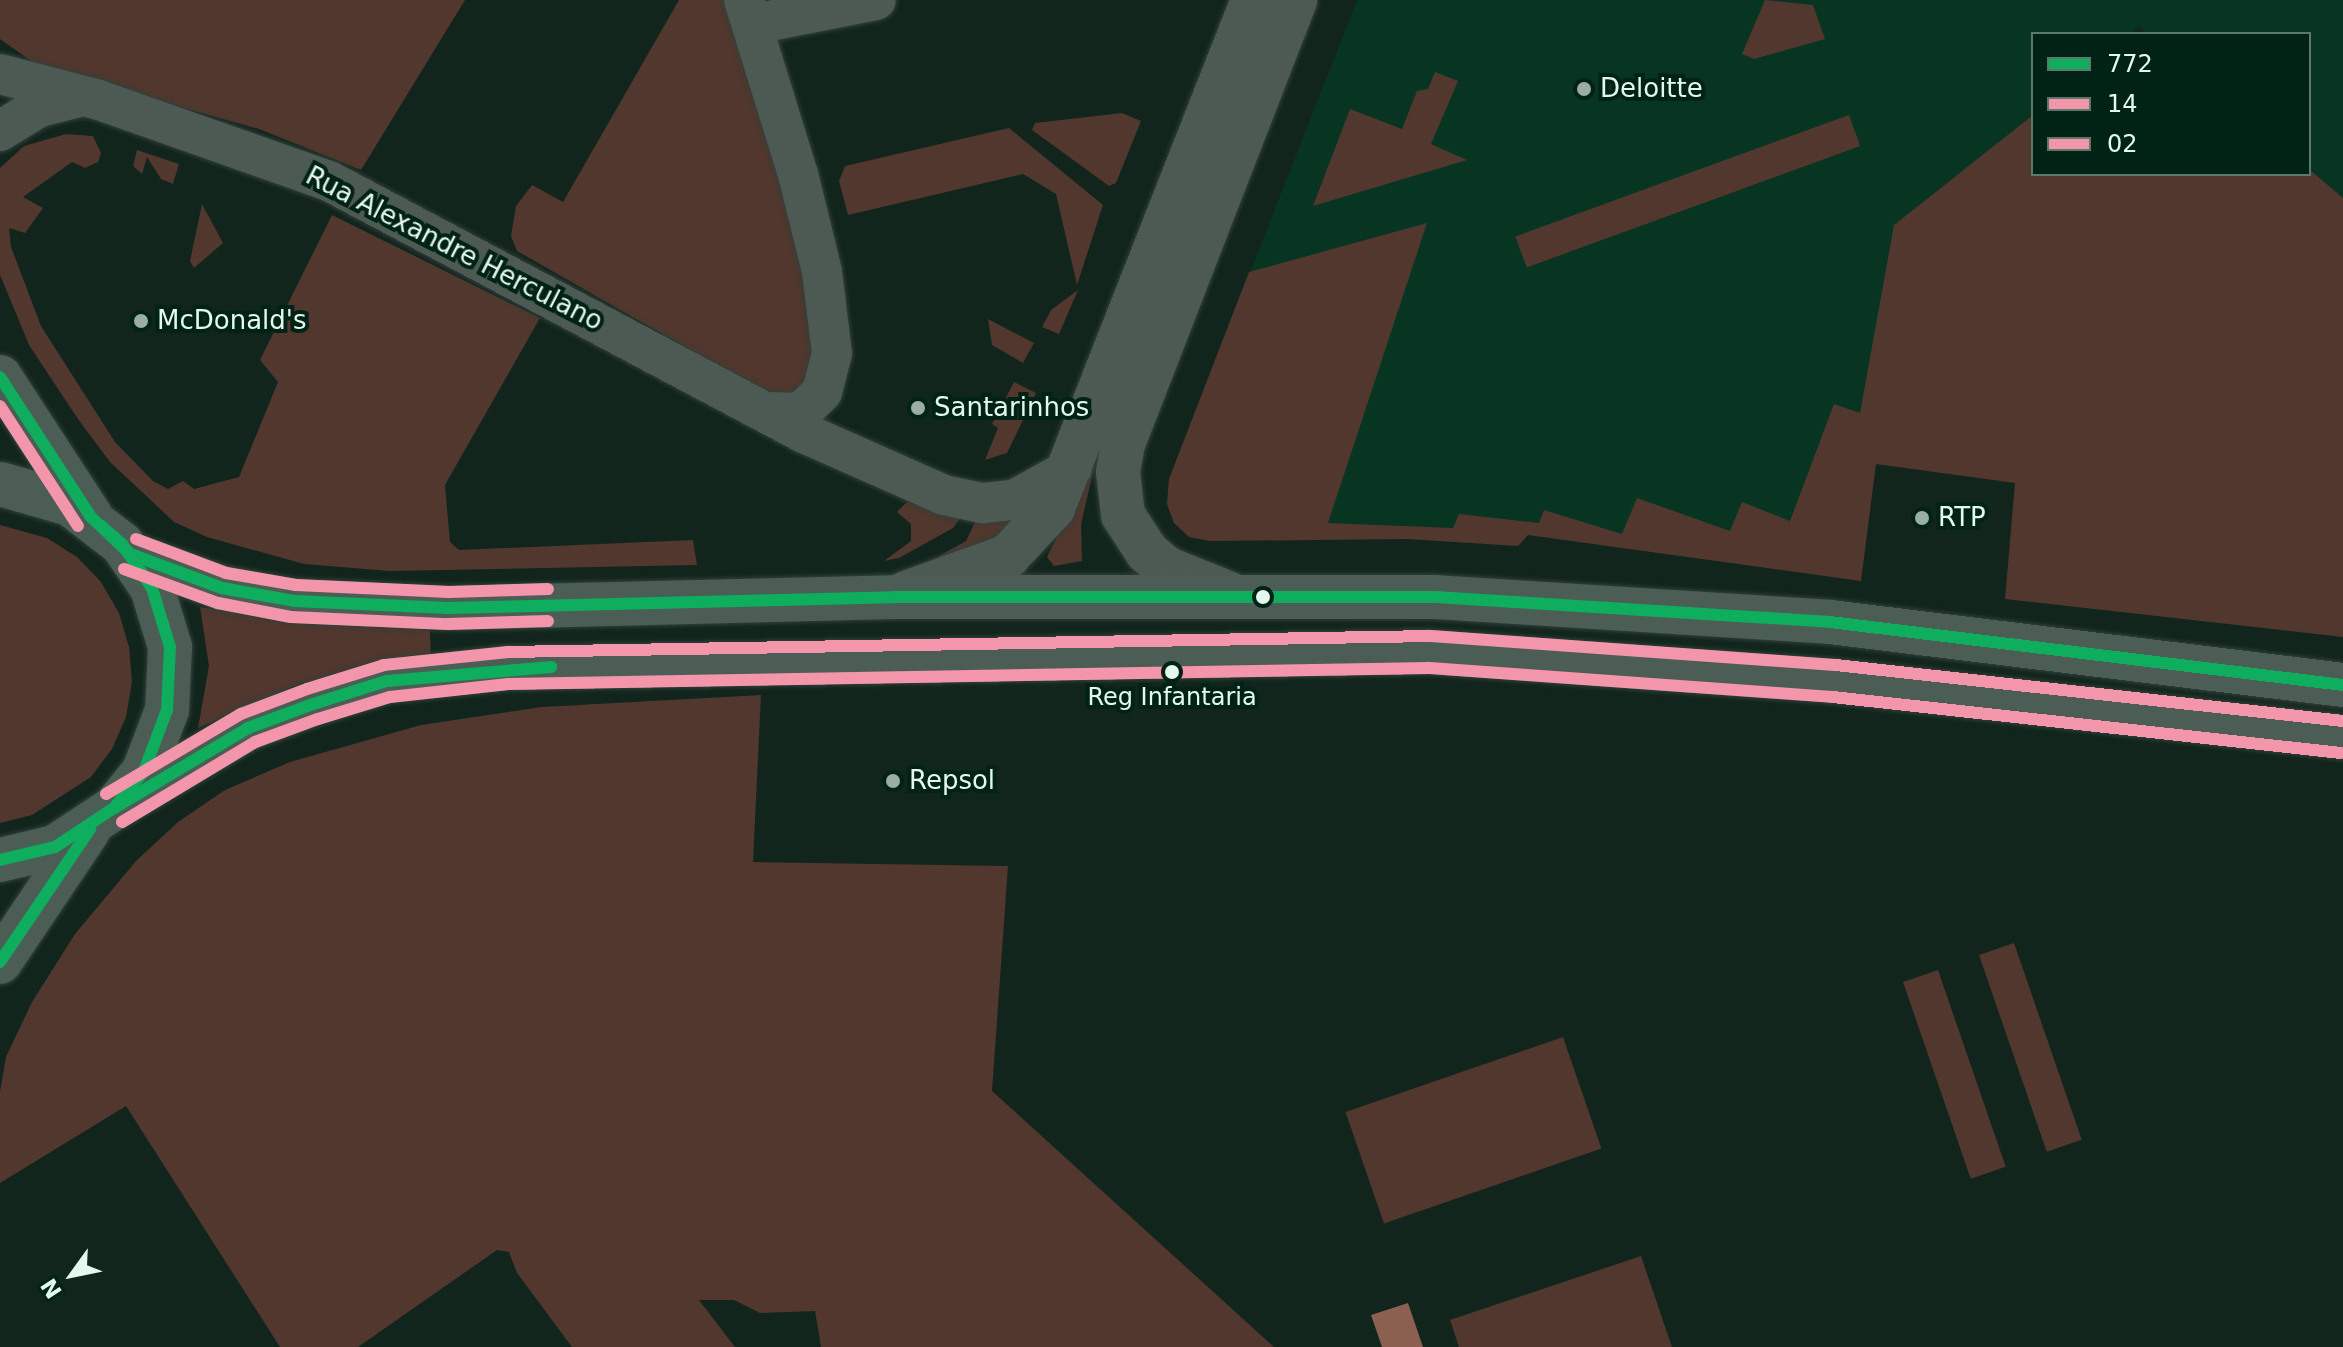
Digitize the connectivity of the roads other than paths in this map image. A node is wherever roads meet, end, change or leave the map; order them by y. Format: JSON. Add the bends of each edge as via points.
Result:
{"nodes":[{"id":1,"x":1253,"y":0,"type":"edge"},
{"id":2,"x":1295,"y":0,"type":"edge"},
{"id":3,"x":866,"y":1,"type":"edge"},
{"id":4,"x":749,"y":12,"type":"edge"},
{"id":5,"x":0,"y":74,"type":"edge"},
{"id":6,"x":84,"y":96,"type":"junction"},
{"id":7,"x":0,"y":131,"type":"edge"},
{"id":8,"x":0,"y":377,"type":"edge"},
{"id":9,"x":768,"y":412,"type":"junction"},
{"id":10,"x":1072,"y":468,"type":"junction"},
{"id":11,"x":0,"y":484,"type":"edge"},
{"id":12,"x":91,"y":517,"type":"junction"},
{"id":13,"x":130,"y":554,"type":"junction"},
{"id":14,"x":1230,"y":594,"type":"junction"},
{"id":15,"x":894,"y":597,"type":"junction"},
{"id":16,"x":2343,"y":685,"type":"edge"},
{"id":17,"x":2343,"y":737,"type":"edge"},
{"id":18,"x":102,"y":818,"type":"junction"},
{"id":19,"x":0,"y":860,"type":"edge"},
{"id":20,"x":0,"y":962,"type":"edge"}],
"edges":[{"from":1,"to":10,"type":"street"},
{"from":2,"to":14,"type":"street","via":[[1123,444],[1118,472],[1123,515],[1147,552],[1166,568]]},
{"from":3,"to":4,"type":"street"},
{"from":4,"to":9,"type":"street","via":[[822,272],[832,353],[822,392],[800,413]]},
{"from":5,"to":6,"type":"street","name":"Rua Alexandre Herculano"},
{"from":6,"to":7,"type":"street","via":[[39,107]]},
{"from":6,"to":9,"type":"street","name":"Rua Alexandre Herculano","via":[[329,181]]},
{"from":8,"to":12,"type":"main road"},
{"from":9,"to":10,"type":"street","name":"Rua Alexandre Herculano","via":[[896,475],[944,495],[983,503],[1014,500]]},
{"from":10,"to":15,"type":"street","via":[[1043,524],[1008,556]]},
{"from":11,"to":12,"type":"main road","via":[[70,504]]},
{"from":12,"to":13,"type":"main road"},
{"from":13,"to":15,"type":"main road","via":[[222,588],[294,601],[449,608]]},
{"from":13,"to":18,"type":"main road","via":[[152,588],[170,647],[167,710],[144,771]]},
{"from":14,"to":15,"type":"main road"},
{"from":14,"to":16,"type":"main road","via":[[1435,597],[1830,622]]},
{"from":17,"to":18,"type":"main road","via":[[1834,681],[1429,652],[507,668],[387,681],[248,728]]},
{"from":18,"to":19,"type":"main road","via":[[55,847]]},
{"from":18,"to":20,"type":"main road"}]}
